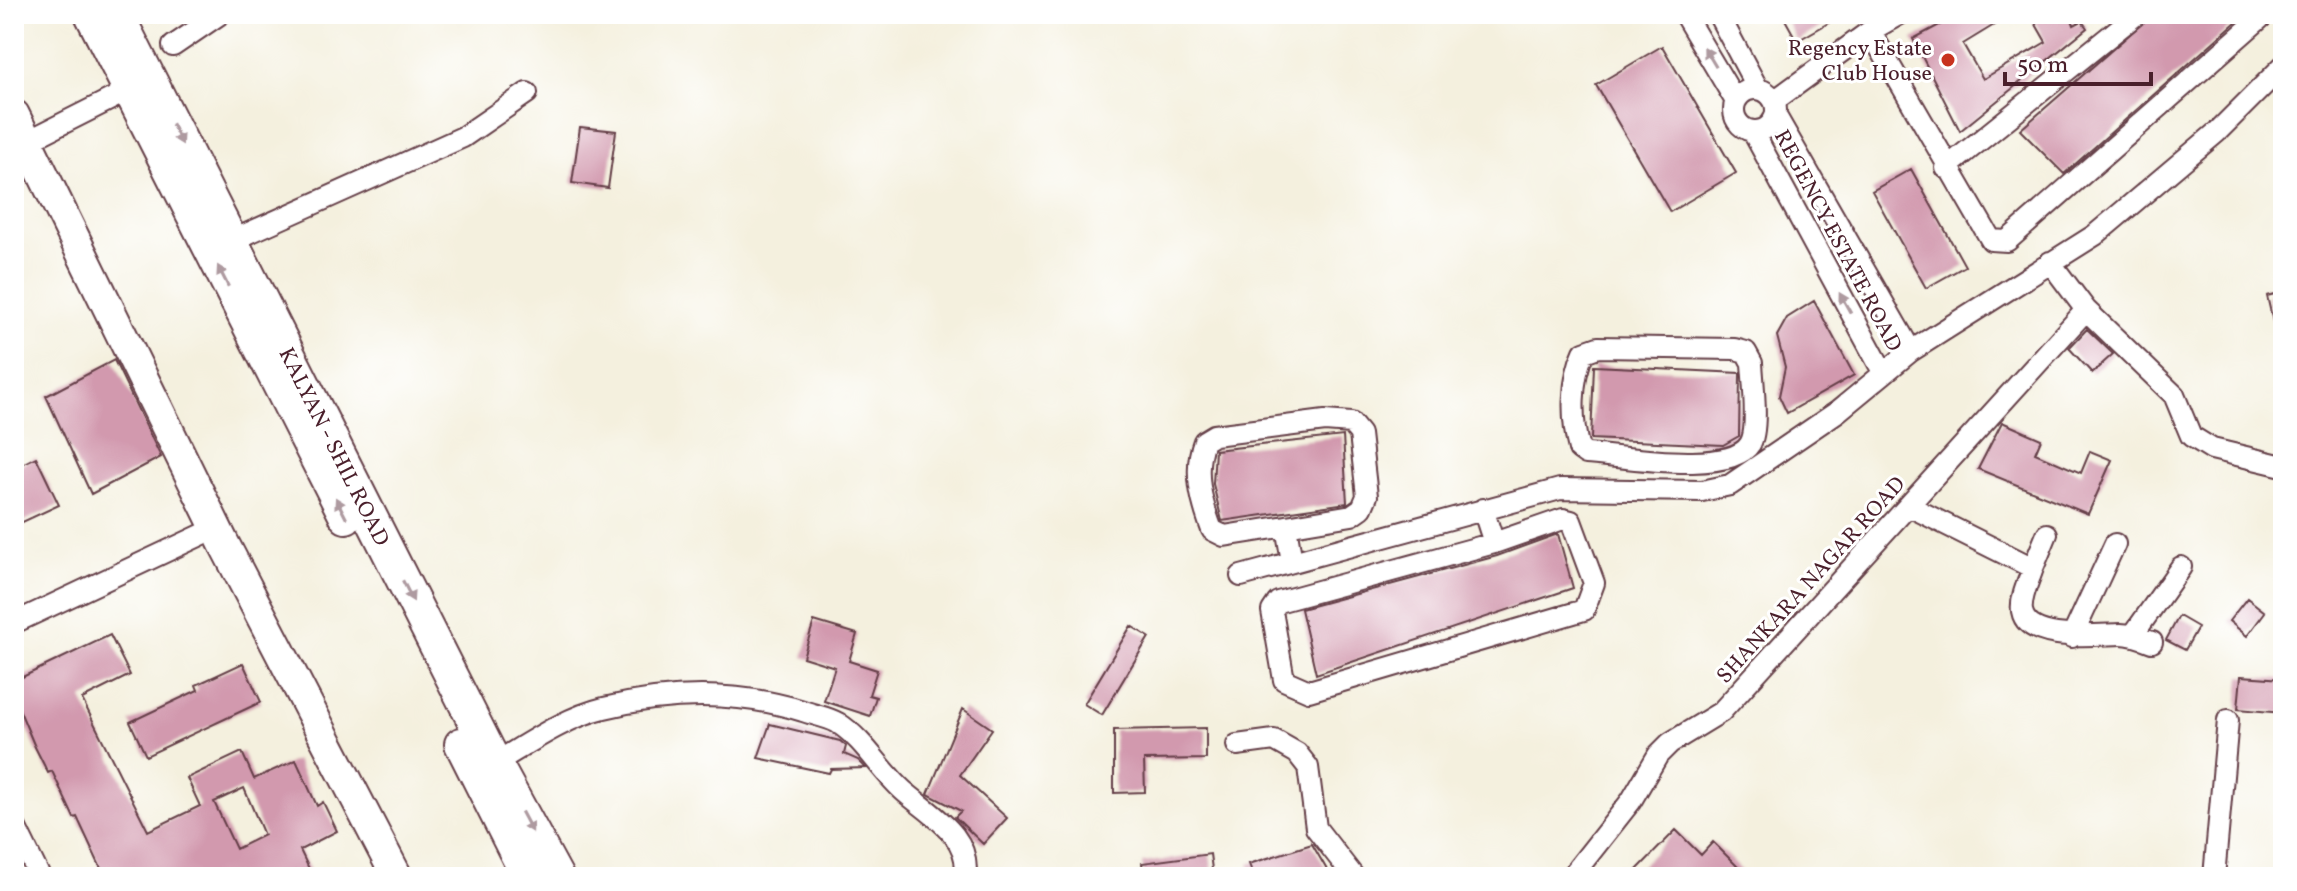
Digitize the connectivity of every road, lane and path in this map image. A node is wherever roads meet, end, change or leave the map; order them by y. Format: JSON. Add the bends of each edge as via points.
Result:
{"nodes":[{"id":1,"x":91,"y":14,"type":"edge"},
{"id":2,"x":117,"y":14,"type":"edge"},
{"id":3,"x":220,"y":14,"type":"edge"},
{"id":4,"x":1684,"y":14,"type":"edge"},
{"id":5,"x":1718,"y":14,"type":"edge"},
{"id":6,"x":1900,"y":14,"type":"edge"},
{"id":7,"x":2137,"y":14,"type":"edge"},
{"id":8,"x":2265,"y":14,"type":"edge"},
{"id":9,"x":1870,"y":31,"type":"junction"},
{"id":10,"x":173,"y":46,"type":"dead end"},
{"id":11,"x":2283,"y":66,"type":"edge"},
{"id":12,"x":140,"y":84,"type":"junction"},
{"id":13,"x":527,"y":93,"type":"dead end"},
{"id":14,"x":1735,"y":100,"type":"junction"},
{"id":15,"x":1769,"y":102,"type":"junction"},
{"id":16,"x":1753,"y":132,"type":"junction"},
{"id":17,"x":18,"y":135,"type":"edge"},
{"id":18,"x":1946,"y":168,"type":"junction"},
{"id":19,"x":231,"y":241,"type":"junction"},
{"id":20,"x":2050,"y":262,"type":"junction"},
{"id":21,"x":2086,"y":310,"type":"junction"},
{"id":22,"x":1911,"y":351,"type":"junction"},
{"id":23,"x":1883,"y":372,"type":"junction"},
{"id":24,"x":1655,"y":459,"type":"junction"},
{"id":25,"x":2283,"y":466,"type":"edge"},
{"id":26,"x":1654,"y":488,"type":"junction"},
{"id":27,"x":1909,"y":506,"type":"junction"},
{"id":28,"x":1483,"y":509,"type":"junction"},
{"id":29,"x":1286,"y":526,"type":"junction"},
{"id":30,"x":216,"y":528,"type":"junction"},
{"id":31,"x":2047,"y":534,"type":"dead end"},
{"id":32,"x":1494,"y":543,"type":"junction"},
{"id":33,"x":2115,"y":544,"type":"dead end"},
{"id":34,"x":1292,"y":562,"type":"junction"},
{"id":35,"x":2181,"y":567,"type":"dead end"},
{"id":36,"x":2033,"y":568,"type":"junction"},
{"id":37,"x":1241,"y":576,"type":"dead end"},
{"id":38,"x":14,"y":623,"type":"edge"},
{"id":39,"x":2072,"y":637,"type":"junction"},
{"id":40,"x":2228,"y":720,"type":"dead end"},
{"id":41,"x":1237,"y":745,"type":"dead end"},
{"id":42,"x":495,"y":763,"type":"junction"},
{"id":43,"x":14,"y":824,"type":"edge"},
{"id":44,"x":40,"y":877,"type":"edge"},
{"id":45,"x":397,"y":877,"type":"edge"},
{"id":46,"x":528,"y":877,"type":"edge"},
{"id":47,"x":557,"y":877,"type":"edge"},
{"id":48,"x":965,"y":877,"type":"edge"},
{"id":49,"x":1354,"y":877,"type":"edge"},
{"id":50,"x":1571,"y":877,"type":"edge"},
{"id":51,"x":2214,"y":877,"type":"edge"}],
"edges":[{"from":1,"to":12,"type":"main road","name":"KALYAN - SHIL ROAD"},
{"from":2,"to":12,"type":"main road","name":"KALYAN - SHIL ROAD"},
{"from":3,"to":10,"type":"street"},
{"from":14,"to":4,"type":"street","one_way":true},
{"from":5,"to":15,"type":"street","name":"REGENCY ESTATE ROAD"},
{"from":6,"to":9,"type":"street"},
{"from":7,"to":18,"type":"street"},
{"from":8,"to":18,"type":"street","via":[[2007,241],[1991,240]]},
{"from":9,"to":15,"type":"street"},
{"from":9,"to":18,"type":"street"},
{"from":11,"to":20,"type":"street","via":[[2205,142],[2095,235]]},
{"from":12,"to":17,"type":"street"},
{"from":12,"to":19,"type":"main road","name":"KALYAN - SHIL ROAD","one_way":true},
{"from":46,"to":12,"type":"main road","name":"KALYAN - SHIL ROAD","one_way":true},
{"from":13,"to":19,"type":"street","via":[[463,137]]},
{"from":14,"to":15,"type":"street","via":[[1745,91]]},
{"from":14,"to":16,"type":"street","via":[[1736,120]]},
{"from":15,"to":16,"type":"street","via":[[1767,127]]},
{"from":15,"to":22,"type":"street","name":"REGENCY ESTATE ROAD"},
{"from":23,"to":16,"type":"street","name":"REGENCY ESTATE ROAD","one_way":true},
{"from":17,"to":30,"type":"street"},
{"from":19,"to":42,"type":"main road","name":"KALYAN - SHIL ROAD","one_way":true},
{"from":20,"to":21,"type":"street"},
{"from":20,"to":22,"type":"street"},
{"from":21,"to":25,"type":"street","via":[[2174,395],[2191,436],[2212,449]]},
{"from":21,"to":27,"type":"street","name":"SHANKARA NAGAR ROAD"},
{"from":22,"to":23,"type":"street"},
{"from":23,"to":26,"type":"street","via":[[1837,412],[1730,485],[1702,491]]},
{"from":24,"to":24,"type":"street","via":[[1586,454],[1579,449],[1576,370],[1584,352],[1598,347],[1746,352],[1752,363],[1753,419],[1752,441],[1744,452],[1697,462]]},
{"from":24,"to":26,"type":"street"},
{"from":26,"to":28,"type":"street","via":[[1560,489]]},
{"from":27,"to":36,"type":"street"},
{"from":27,"to":50,"type":"street","name":"SHANKARA NAGAR ROAD","via":[[1721,712],[1658,755],[1631,801]]},
{"from":28,"to":32,"type":"street"},
{"from":28,"to":34,"type":"street"},
{"from":29,"to":29,"type":"street","via":[[1224,536],[1212,530],[1197,460],[1204,441],[1214,435],[1325,421],[1351,423],[1360,434],[1367,496],[1362,508],[1352,515]]},
{"from":29,"to":34,"type":"street"},
{"from":30,"to":38,"type":"street"},
{"from":30,"to":45,"type":"street"},
{"from":31,"to":36,"type":"street"},
{"from":32,"to":32,"type":"street","via":[[1563,519],[1571,521],[1594,583],[1584,610],[1309,691],[1284,680],[1272,611],[1278,602]]},
{"from":33,"to":39,"type":"street"},
{"from":34,"to":37,"type":"street"},
{"from":35,"to":39,"type":"street","via":[[2143,638]]},
{"from":36,"to":39,"type":"street","via":[[2023,599],[2024,616],[2058,636]]},
{"from":40,"to":51,"type":"street"},
{"from":41,"to":49,"type":"street","via":[[1274,740],[1297,753],[1308,767],[1316,828]]},
{"from":42,"to":47,"type":"main road","name":"KALYAN - SHIL ROAD","one_way":true},
{"from":42,"to":48,"type":"street","via":[[548,732],[603,709],[707,694],[770,701],[836,721],[855,737],[891,780],[960,839]]},
{"from":43,"to":44,"type":"street"}]}
